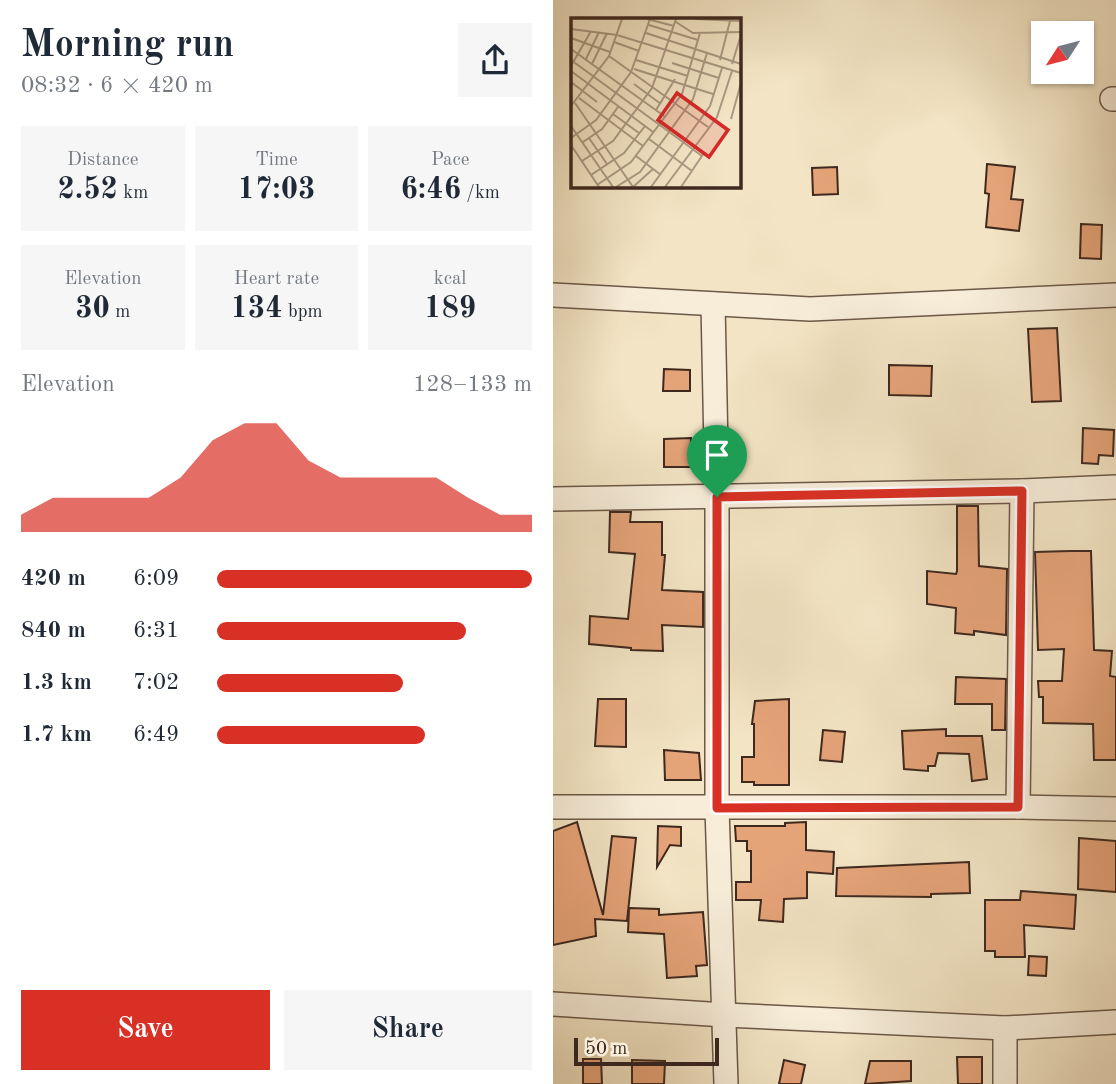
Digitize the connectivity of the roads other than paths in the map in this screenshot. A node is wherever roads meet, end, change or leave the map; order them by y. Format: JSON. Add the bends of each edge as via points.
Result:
{"nodes":[{"id":1,"x":553,"y":295,"type":"edge"},
{"id":2,"x":1116,"y":295,"type":"edge"},
{"id":3,"x":713,"y":304,"type":"junction"},
{"id":4,"x":1116,"y":487,"type":"edge"},
{"id":5,"x":1022,"y":491,"type":"junction"},
{"id":6,"x":717,"y":497,"type":"junction"},
{"id":7,"x":553,"y":499,"type":"edge"},
{"id":8,"x":553,"y":807,"type":"edge"},
{"id":9,"x":1018,"y":807,"type":"junction"},
{"id":10,"x":717,"y":808,"type":"junction"},
{"id":11,"x":1116,"y":809,"type":"edge"},
{"id":12,"x":553,"y":1004,"type":"edge"},
{"id":13,"x":725,"y":1015,"type":"junction"},
{"id":14,"x":1116,"y":1022,"type":"edge"},
{"id":15,"x":1005,"y":1028,"type":"junction"},
{"id":16,"x":726,"y":1084,"type":"edge"},
{"id":17,"x":1005,"y":1084,"type":"edge"}],
"edges":[{"from":1,"to":3,"type":"street"},
{"from":2,"to":3,"type":"street","via":[[810,309]]},
{"from":3,"to":6,"type":"street"},
{"from":4,"to":5,"type":"street"},
{"from":5,"to":6,"type":"street"},
{"from":5,"to":9,"type":"street"},
{"from":6,"to":7,"type":"street"},
{"from":6,"to":10,"type":"street"},
{"from":8,"to":10,"type":"street"},
{"from":9,"to":10,"type":"street"},
{"from":9,"to":11,"type":"street"},
{"from":10,"to":13,"type":"street"},
{"from":12,"to":13,"type":"street"},
{"from":13,"to":15,"type":"street"},
{"from":13,"to":16,"type":"street"},
{"from":14,"to":15,"type":"street"},
{"from":15,"to":17,"type":"street"}]}
